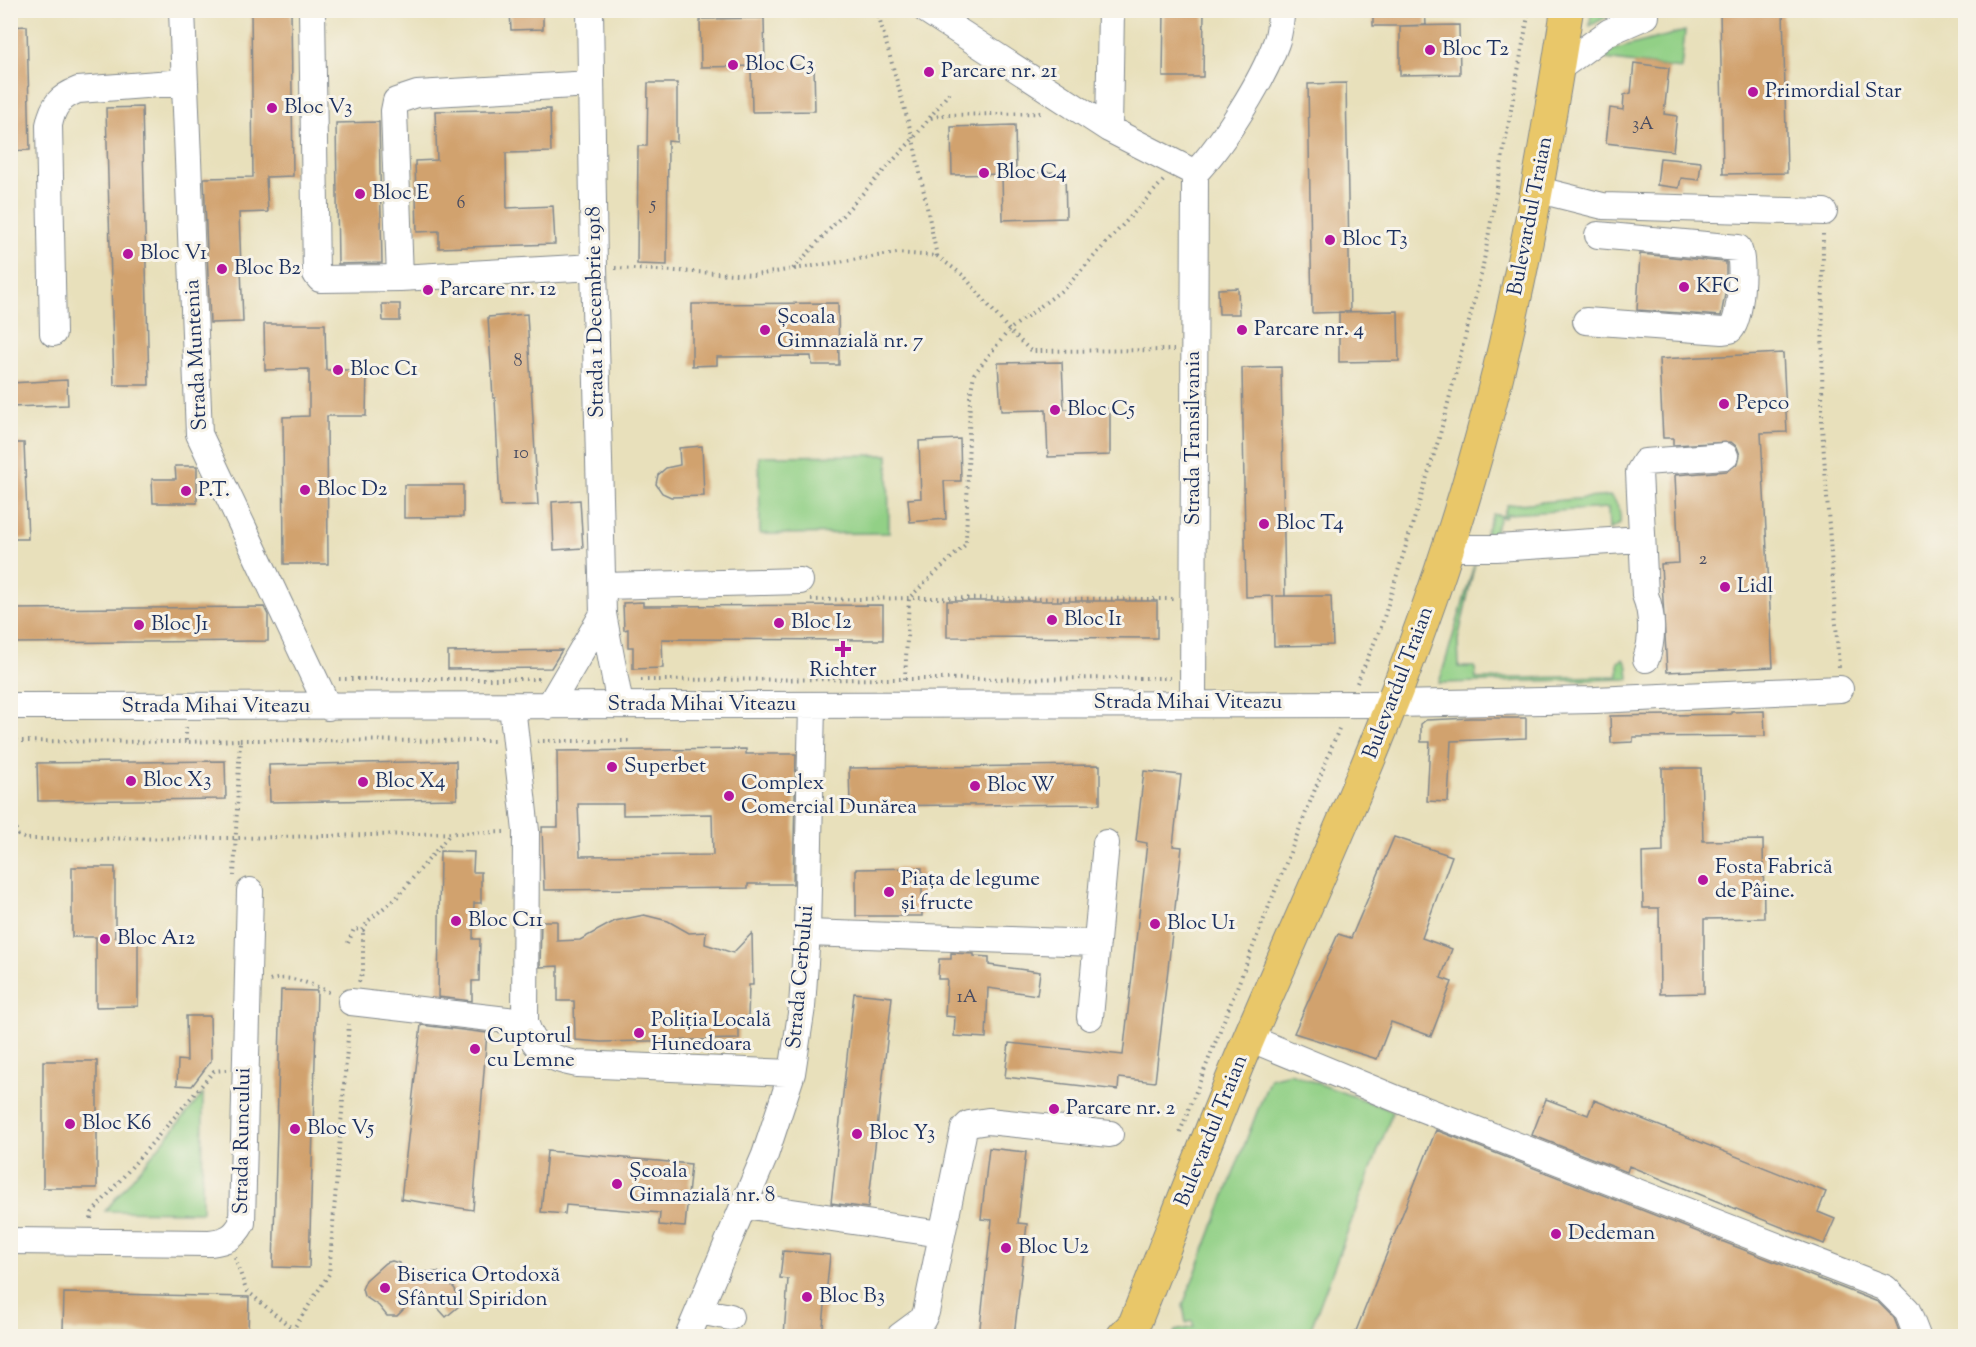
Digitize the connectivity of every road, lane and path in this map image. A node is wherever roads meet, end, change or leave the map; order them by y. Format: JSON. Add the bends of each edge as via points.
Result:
{"nodes":[{"id":1,"x":182,"y":10,"type":"edge"},
{"id":2,"x":312,"y":10,"type":"edge"},
{"id":3,"x":590,"y":10,"type":"edge"},
{"id":4,"x":877,"y":10,"type":"edge"},
{"id":5,"x":926,"y":10,"type":"edge"},
{"id":6,"x":1111,"y":10,"type":"edge"},
{"id":7,"x":1282,"y":10,"type":"edge"},
{"id":8,"x":1567,"y":10,"type":"edge"},
{"id":9,"x":1655,"y":12,"type":"edge"},
{"id":10,"x":1558,"y":69,"type":"junction"},
{"id":11,"x":185,"y":82,"type":"junction"},
{"id":12,"x":591,"y":84,"type":"junction"},
{"id":13,"x":949,"y":93,"type":"dead end"},
{"id":14,"x":1083,"y":112,"type":"junction"},
{"id":15,"x":929,"y":119,"type":"junction"},
{"id":16,"x":1109,"y":129,"type":"junction"},
{"id":17,"x":913,"y":139,"type":"junction"},
{"id":18,"x":1186,"y":168,"type":"junction"},
{"id":19,"x":1539,"y":190,"type":"junction"},
{"id":20,"x":1824,"y":212,"type":"joint"},
{"id":21,"x":1598,"y":235,"type":"dead end"},
{"id":22,"x":938,"y":256,"type":"junction"},
{"id":23,"x":594,"y":267,"type":"junction"},
{"id":24,"x":793,"y":269,"type":"junction"},
{"id":25,"x":400,"y":278,"type":"junction"},
{"id":26,"x":1586,"y":321,"type":"dead end"},
{"id":27,"x":1009,"y":330,"type":"junction"},
{"id":28,"x":53,"y":333,"type":"dead end"},
{"id":29,"x":1194,"y":350,"type":"junction"},
{"id":30,"x":1725,"y":456,"type":"dead end"},
{"id":31,"x":1642,"y":539,"type":"junction"},
{"id":32,"x":1449,"y":548,"type":"junction"},
{"id":33,"x":795,"y":581,"type":"joint"},
{"id":34,"x":603,"y":586,"type":"junction"},
{"id":35,"x":909,"y":597,"type":"junction"},
{"id":36,"x":1193,"y":599,"type":"junction"},
{"id":37,"x":603,"y":614,"type":"junction"},
{"id":38,"x":1193,"y":678,"type":"junction"},
{"id":39,"x":315,"y":679,"type":"junction"},
{"id":40,"x":564,"y":679,"type":"junction"},
{"id":41,"x":905,"y":679,"type":"junction"},
{"id":42,"x":616,"y":680,"type":"junction"},
{"id":43,"x":1840,"y":689,"type":"joint"},
{"id":44,"x":1650,"y":699,"type":"junction"},
{"id":45,"x":1193,"y":703,"type":"junction"},
{"id":46,"x":1394,"y":704,"type":"junction"},
{"id":47,"x":620,"y":705,"type":"junction"},
{"id":48,"x":812,"y":705,"type":"junction"},
{"id":49,"x":13,"y":706,"type":"edge"},
{"id":50,"x":512,"y":706,"type":"junction"},
{"id":51,"x":549,"y":706,"type":"junction"},
{"id":52,"x":328,"y":707,"type":"junction"},
{"id":53,"x":186,"y":708,"type":"junction"},
{"id":54,"x":240,"y":740,"type":"junction"},
{"id":55,"x":13,"y":741,"type":"edge"},
{"id":56,"x":514,"y":741,"type":"junction"},
{"id":57,"x":633,"y":741,"type":"dead end"},
{"id":58,"x":186,"y":742,"type":"junction"},
{"id":59,"x":526,"y":831,"type":"junction"},
{"id":60,"x":451,"y":834,"type":"junction"},
{"id":61,"x":236,"y":838,"type":"junction"},
{"id":62,"x":1106,"y":843,"type":"dead end"},
{"id":63,"x":246,"y":884,"type":"joint"},
{"id":64,"x":363,"y":930,"type":"junction"},
{"id":65,"x":807,"y":933,"type":"junction"},
{"id":66,"x":348,"y":943,"type":"dead end"},
{"id":67,"x":1097,"y":943,"type":"junction"},
{"id":68,"x":247,"y":990,"type":"junction"},
{"id":69,"x":351,"y":1002,"type":"junction"},
{"id":70,"x":1090,"y":1017,"type":"dead end"},
{"id":71,"x":525,"y":1022,"type":"junction"},
{"id":72,"x":1249,"y":1038,"type":"junction"},
{"id":73,"x":244,"y":1070,"type":"junction"},
{"id":74,"x":792,"y":1072,"type":"junction"},
{"id":75,"x":1110,"y":1134,"type":"dead end"},
{"id":76,"x":744,"y":1205,"type":"junction"},
{"id":77,"x":941,"y":1234,"type":"junction"},
{"id":78,"x":229,"y":1240,"type":"junction"},
{"id":79,"x":10,"y":1242,"type":"edge"},
{"id":80,"x":91,"y":1243,"type":"junction"},
{"id":81,"x":699,"y":1311,"type":"junction"},
{"id":82,"x":730,"y":1317,"type":"dead end"},
{"id":83,"x":292,"y":1329,"type":"junction"},
{"id":84,"x":1131,"y":1333,"type":"edge"},
{"id":85,"x":289,"y":1336,"type":"edge"},
{"id":86,"x":301,"y":1336,"type":"edge"},
{"id":87,"x":688,"y":1336,"type":"edge"},
{"id":88,"x":900,"y":1336,"type":"edge"},
{"id":89,"x":1917,"y":1336,"type":"edge"}],
"edges":[{"from":1,"to":11,"type":"street","name":"Strada Muntenia"},
{"from":2,"to":25,"type":"street","via":[[316,274],[329,280]]},
{"from":3,"to":12,"type":"street","name":"Strada 1 Decembrie 1918"},
{"from":4,"to":17,"type":"path"},
{"from":5,"to":14,"type":"street"},
{"from":6,"to":16,"type":"street"},
{"from":7,"to":18,"type":"street","via":[[1270,58],[1216,151]]},
{"from":8,"to":10,"type":"main road","name":"Bulevardul Traian"},
{"from":9,"to":10,"type":"street","via":[[1609,32]]},
{"from":10,"to":19,"type":"main road","name":"Bulevardul Traian"},
{"from":11,"to":28,"type":"street","via":[[78,90],[54,106],[49,125]]},
{"from":11,"to":39,"type":"street","name":"Strada Muntenia","via":[[199,434]]},
{"from":12,"to":23,"type":"street","name":"Strada 1 Decembrie 1918"},
{"from":12,"to":25,"type":"street","via":[[417,94],[396,101]]},
{"from":13,"to":15,"type":"path"},
{"from":14,"to":15,"type":"path","via":[[944,115]]},
{"from":14,"to":16,"type":"street"},
{"from":15,"to":17,"type":"path"},
{"from":16,"to":18,"type":"street"},
{"from":17,"to":22,"type":"path"},
{"from":17,"to":24,"type":"path"},
{"from":18,"to":27,"type":"path","via":[[1066,287]]},
{"from":18,"to":29,"type":"street","name":"Strada Transilvania"},
{"from":19,"to":20,"type":"street","via":[[1603,206]]},
{"from":19,"to":32,"type":"main road","name":"Bulevardul Traian","via":[[1505,340]]},
{"from":20,"to":43,"type":"path","via":[[1822,427]]},
{"from":21,"to":26,"type":"street","via":[[1738,248],[1742,259],[1737,321],[1730,330],[1723,331]]},
{"from":22,"to":24,"type":"path","via":[[897,254]]},
{"from":22,"to":27,"type":"path","via":[[964,276]]},
{"from":23,"to":24,"type":"path","via":[[756,275]]},
{"from":23,"to":25,"type":"street"},
{"from":23,"to":34,"type":"street","name":"Strada 1 Decembrie 1918"},
{"from":27,"to":29,"type":"path","via":[[1031,351]]},
{"from":27,"to":35,"type":"path","via":[[974,374],[966,544]]},
{"from":29,"to":36,"type":"street","name":"Strada Transilvania"},
{"from":30,"to":31,"type":"street","via":[[1645,462],[1638,477]]},
{"from":31,"to":32,"type":"street"},
{"from":31,"to":44,"type":"street","via":[[1649,605],[1651,645],[1646,659]]},
{"from":32,"to":46,"type":"main road","name":"Bulevardul Traian"},
{"from":33,"to":34,"type":"street"},
{"from":33,"to":35,"type":"path","via":[[791,595],[798,601]]},
{"from":34,"to":37,"type":"street","name":"Strada 1 Decembrie 1918"},
{"from":35,"to":36,"type":"path"},
{"from":35,"to":41,"type":"path"},
{"from":36,"to":38,"type":"street","name":"Strada Transilvania"},
{"from":37,"to":40,"type":"street"},
{"from":37,"to":42,"type":"street","name":"Strada 1 Decembrie 1918"},
{"from":38,"to":41,"type":"path"},
{"from":38,"to":45,"type":"street","name":"Strada Transilvania"},
{"from":39,"to":40,"type":"path"},
{"from":39,"to":52,"type":"street","name":"Strada Muntenia"},
{"from":40,"to":51,"type":"street"},
{"from":41,"to":42,"type":"path"},
{"from":42,"to":47,"type":"street","name":"Strada 1 Decembrie 1918"},
{"from":43,"to":44,"type":"street","name":"Strada Mihai Viteazu"},
{"from":44,"to":46,"type":"street","name":"Strada Mihai Viteazu"},
{"from":45,"to":46,"type":"street","name":"Strada Mihai Viteazu"},
{"from":45,"to":48,"type":"street","name":"Strada Mihai Viteazu"},
{"from":46,"to":72,"type":"main road","name":"Bulevardul Traian"},
{"from":47,"to":48,"type":"street","name":"Strada Mihai Viteazu"},
{"from":47,"to":51,"type":"street","name":"Strada Mihai Viteazu"},
{"from":48,"to":65,"type":"street","name":"Strada Cerbului"},
{"from":49,"to":53,"type":"street","name":"Strada Mihai Viteazu"},
{"from":49,"to":55,"type":"path"},
{"from":50,"to":51,"type":"street","name":"Strada Mihai Viteazu"},
{"from":50,"to":52,"type":"street","name":"Strada Mihai Viteazu"},
{"from":50,"to":56,"type":"street"},
{"from":52,"to":53,"type":"street","name":"Strada Mihai Viteazu"},
{"from":53,"to":58,"type":"path"},
{"from":54,"to":56,"type":"path"},
{"from":54,"to":58,"type":"path"},
{"from":54,"to":61,"type":"path"},
{"from":55,"to":58,"type":"path"},
{"from":55,"to":61,"type":"path","via":[[15,827],[18,835],[26,839]]},
{"from":56,"to":57,"type":"path"},
{"from":56,"to":59,"type":"street"},
{"from":59,"to":60,"type":"path"},
{"from":59,"to":71,"type":"street"},
{"from":60,"to":61,"type":"path"},
{"from":60,"to":64,"type":"path"},
{"from":61,"to":63,"type":"path","via":[[234,877]]},
{"from":62,"to":67,"type":"street"},
{"from":63,"to":68,"type":"street","name":"Strada Runcului"},
{"from":64,"to":66,"type":"path","via":[[354,929]]},
{"from":64,"to":69,"type":"path","via":[[363,972]]},
{"from":65,"to":67,"type":"street"},
{"from":65,"to":74,"type":"street","name":"Strada Cerbului"},
{"from":67,"to":70,"type":"street"},
{"from":68,"to":69,"type":"path","via":[[278,977],[307,983]]},
{"from":68,"to":73,"type":"street","name":"Strada Runcului"},
{"from":69,"to":71,"type":"street"},
{"from":69,"to":83,"type":"path","via":[[329,1274]]},
{"from":71,"to":74,"type":"street","via":[[541,1052],[561,1061]]},
{"from":72,"to":84,"type":"main road","name":"Bulevardul Traian"},
{"from":72,"to":89,"type":"street","via":[[1885,1288],[1907,1310]]},
{"from":73,"to":78,"type":"street","name":"Strada Runcului","via":[[242,1223]]},
{"from":73,"to":80,"type":"path","via":[[214,1071],[92,1213]]},
{"from":74,"to":76,"type":"street","name":"Strada Cerbului"},
{"from":75,"to":77,"type":"street","via":[[988,1121],[969,1124],[961,1135]]},
{"from":76,"to":77,"type":"street"},
{"from":76,"to":81,"type":"street","name":"Strada Cerbului"},
{"from":77,"to":88,"type":"street","via":[[926,1312],[923,1319]]},
{"from":78,"to":80,"type":"street","name":"Strada Runcului","via":[[210,1244]]},
{"from":78,"to":83,"type":"path","via":[[246,1290]]},
{"from":79,"to":80,"type":"street","name":"Strada Runcului"},
{"from":81,"to":82,"type":"street"},
{"from":81,"to":87,"type":"street","name":"Strada Cerbului"},
{"from":83,"to":85,"type":"path"},
{"from":83,"to":86,"type":"path"}]}
